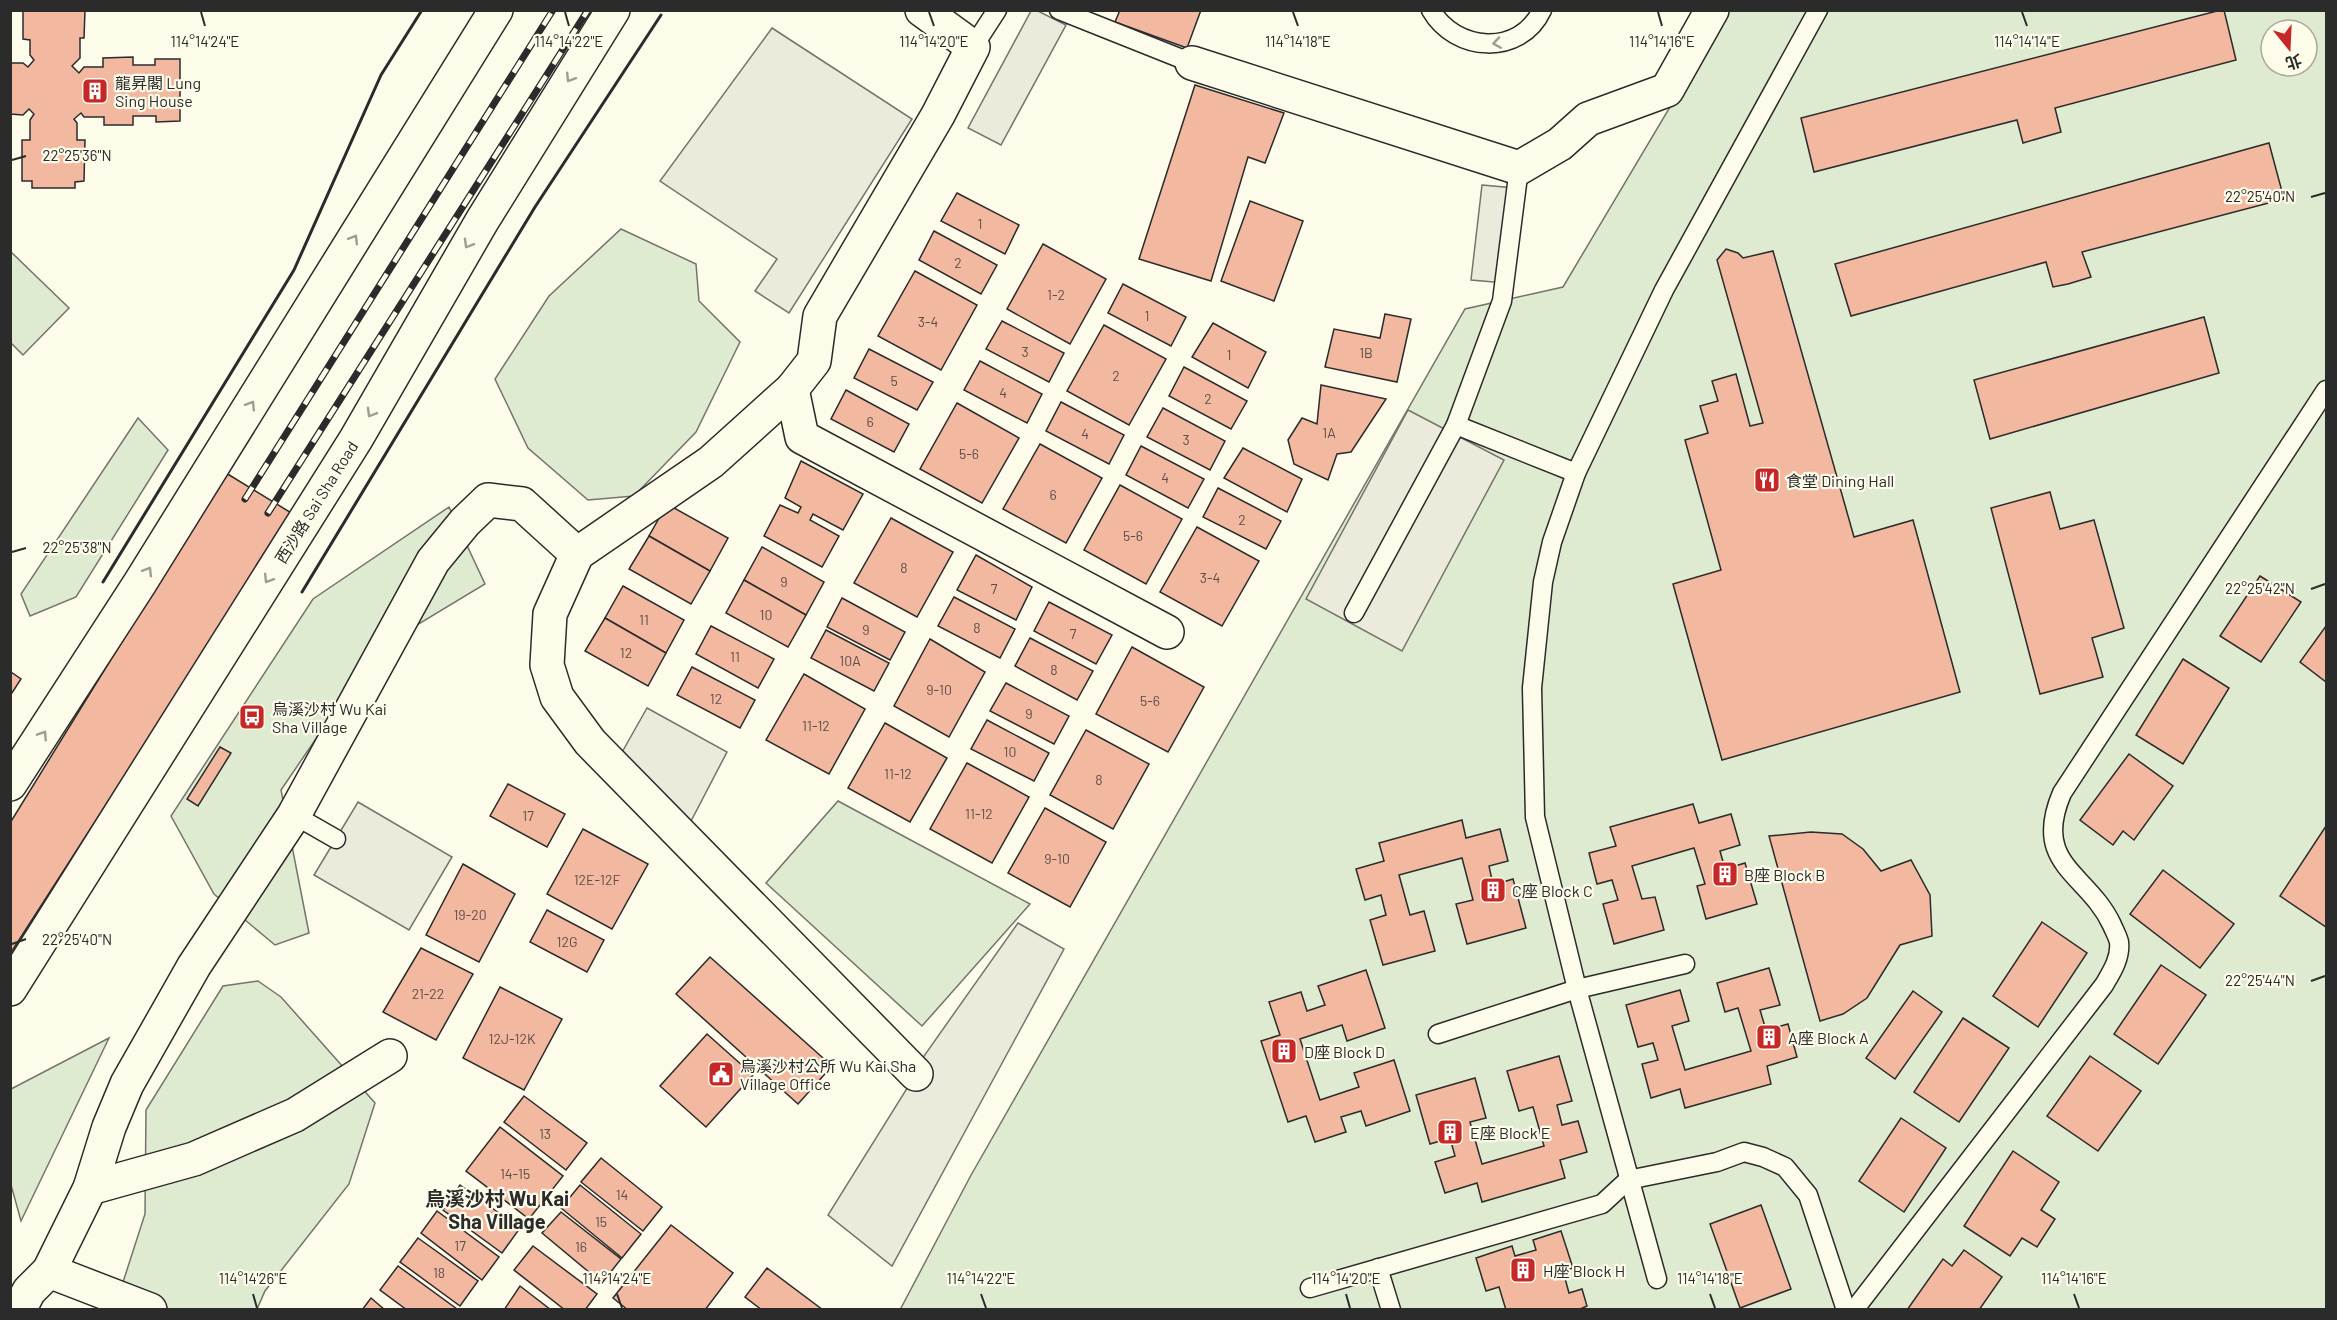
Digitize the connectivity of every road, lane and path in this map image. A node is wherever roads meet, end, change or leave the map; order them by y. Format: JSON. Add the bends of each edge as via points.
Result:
{"nodes":[{"id":1,"x":496,"y":10,"type":"edge"},
{"id":2,"x":613,"y":10,"type":"edge"},
{"id":3,"x":922,"y":10,"type":"edge"},
{"id":4,"x":997,"y":10,"type":"edge"},
{"id":5,"x":1059,"y":10,"type":"edge"},
{"id":6,"x":1431,"y":10,"type":"edge"},
{"id":7,"x":1542,"y":10,"type":"edge"},
{"id":8,"x":1712,"y":10,"type":"edge"},
{"id":9,"x":1818,"y":10,"type":"edge"},
{"id":10,"x":973,"y":47,"type":"junction"},
{"id":11,"x":1192,"y":63,"type":"joint"},
{"id":12,"x":1519,"y":168,"type":"junction"},
{"id":13,"x":792,"y":389,"type":"junction"},
{"id":14,"x":2326,"y":390,"type":"edge"},
{"id":15,"x":1456,"y":425,"type":"junction"},
{"id":16,"x":1576,"y":473,"type":"junction"},
{"id":17,"x":577,"y":554,"type":"junction"},
{"id":18,"x":1354,"y":613,"type":"dead end"},
{"id":19,"x":1167,"y":632,"type":"dead end"},
{"id":20,"x":10,"y":784,"type":"edge"},
{"id":21,"x":294,"y":815,"type":"junction"},
{"id":22,"x":336,"y":839,"type":"dead end"},
{"id":23,"x":1685,"y":964,"type":"dead end"},
{"id":24,"x":10,"y":989,"type":"edge"},
{"id":25,"x":1577,"y":989,"type":"junction"},
{"id":26,"x":1438,"y":1034,"type":"dead end"},
{"id":27,"x":390,"y":1056,"type":"dead end"},
{"id":28,"x":916,"y":1074,"type":"dead end"},
{"id":29,"x":1628,"y":1180,"type":"junction"},
{"id":30,"x":90,"y":1188,"type":"junction"},
{"id":31,"x":1378,"y":1268,"type":"junction"},
{"id":32,"x":49,"y":1271,"type":"junction"},
{"id":33,"x":1657,"y":1280,"type":"dead end"},
{"id":34,"x":1310,"y":1288,"type":"dead end"},
{"id":35,"x":19,"y":1310,"type":"edge"},
{"id":36,"x":150,"y":1310,"type":"edge"},
{"id":37,"x":1391,"y":1310,"type":"edge"},
{"id":38,"x":1846,"y":1310,"type":"edge"},
{"id":39,"x":1854,"y":1310,"type":"edge"}],
"edges":[{"from":20,"to":1,"type":"street","one_way":true,"via":[[140,583]]},
{"from":2,"to":24,"type":"street","name":"西沙路 Sai Sha Road","one_way":true,"via":[[482,221],[356,439]]},
{"from":3,"to":10,"type":"street"},
{"from":4,"to":10,"type":"lane"},
{"from":5,"to":11,"type":"lane"},
{"from":7,"to":6,"type":"lane","one_way":true,"via":[[1524,33],[1504,43],[1481,45],[1444,28]]},
{"from":8,"to":12,"type":"street","via":[[1667,90],[1587,119],[1560,144]]},
{"from":9,"to":16,"type":"lane","via":[[1664,290]]},
{"from":10,"to":13,"type":"street","via":[[938,115],[820,316],[814,361]]},
{"from":11,"to":12,"type":"street"},
{"from":12,"to":15,"type":"lane","via":[[1502,301]]},
{"from":13,"to":17,"type":"street","via":[[711,462]]},
{"from":13,"to":19,"type":"street","via":[[802,437]]},
{"from":14,"to":39,"type":"lane","via":[[2054,810],[2052,827],[2060,860],[2107,915],[2119,942],[2116,965]]},
{"from":15,"to":16,"type":"lane"},
{"from":15,"to":18,"type":"lane"},
{"from":16,"to":25,"type":"lane","via":[[1543,582],[1532,688],[1532,749],[1535,817]]},
{"from":17,"to":21,"type":"street","via":[[522,504],[488,500],[433,561]]},
{"from":17,"to":28,"type":"street","via":[[550,614],[547,665],[557,697],[590,742]]},
{"from":21,"to":22,"type":"lane"},
{"from":21,"to":30,"type":"street","via":[[194,966],[127,1084]]},
{"from":23,"to":25,"type":"lane"},
{"from":25,"to":26,"type":"lane"},
{"from":25,"to":29,"type":"lane"},
{"from":27,"to":30,"type":"street","via":[[295,1115],[194,1159]]},
{"from":29,"to":31,"type":"lane","via":[[1602,1204]]},
{"from":29,"to":33,"type":"lane"},
{"from":29,"to":38,"type":"lane","via":[[1717,1162],[1744,1152],[1785,1167],[1808,1194]]},
{"from":30,"to":32,"type":"street"},
{"from":31,"to":34,"type":"lane"},
{"from":31,"to":37,"type":"lane"},
{"from":32,"to":35,"type":"street","via":[[28,1291]]},
{"from":32,"to":36,"type":"street"}]}
